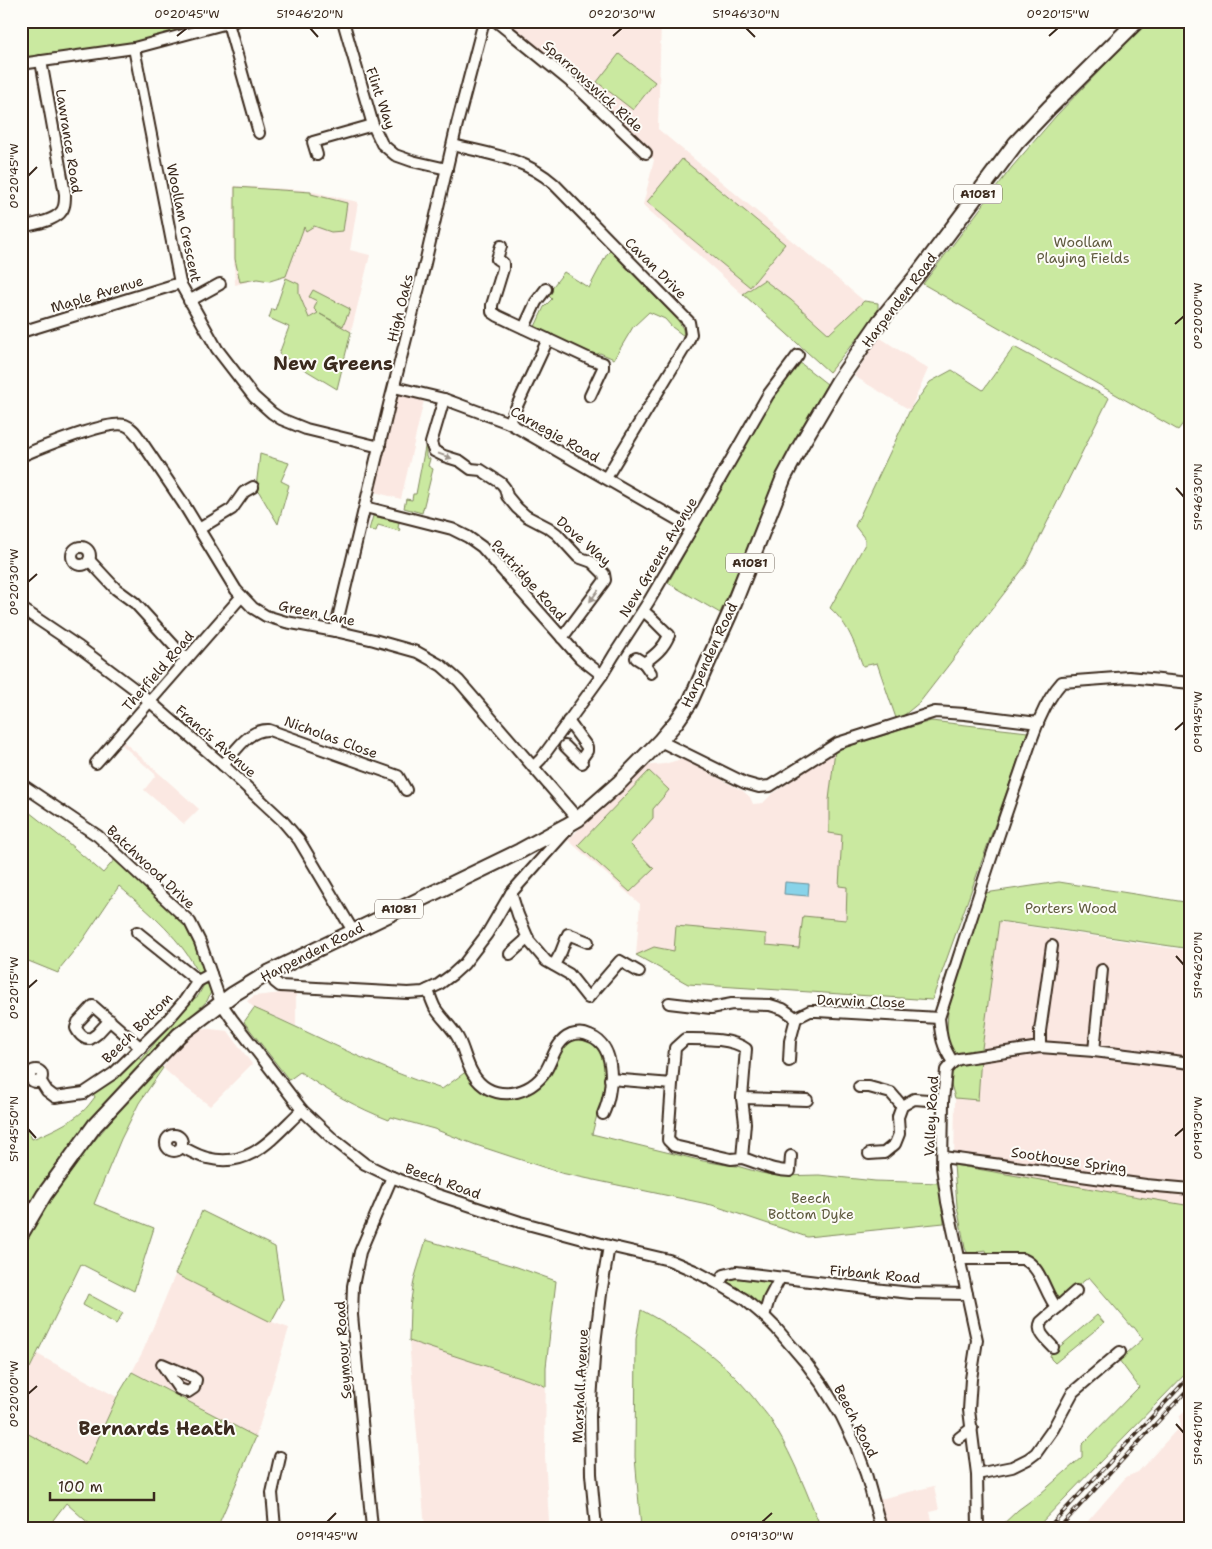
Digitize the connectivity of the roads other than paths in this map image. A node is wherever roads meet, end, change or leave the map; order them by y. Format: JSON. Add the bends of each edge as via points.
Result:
{"nodes":[{"id":1,"x":343,"y":21,"type":"edge"},
{"id":2,"x":485,"y":21,"type":"edge"},
{"id":3,"x":496,"y":21,"type":"edge"},
{"id":4,"x":1137,"y":21,"type":"edge"},
{"id":5,"x":232,"y":22,"type":"edge"},
{"id":6,"x":134,"y":48,"type":"junction"},
{"id":7,"x":41,"y":60,"type":"junction"},
{"id":8,"x":21,"y":64,"type":"edge"},
{"id":9,"x":372,"y":125,"type":"junction"},
{"id":10,"x":259,"y":133,"type":"dead end"},
{"id":11,"x":453,"y":145,"type":"junction"},
{"id":12,"x":646,"y":153,"type":"dead end"},
{"id":13,"x":317,"y":155,"type":"dead end"},
{"id":14,"x":447,"y":170,"type":"junction"},
{"id":15,"x":21,"y":227,"type":"edge"},
{"id":16,"x":501,"y":246,"type":"dead end"},
{"id":17,"x":180,"y":283,"type":"junction"},
{"id":18,"x":220,"y":284,"type":"dead end"},
{"id":19,"x":546,"y":289,"type":"dead end"},
{"id":20,"x":190,"y":302,"type":"junction"},
{"id":21,"x":524,"y":328,"type":"junction"},
{"id":22,"x":21,"y":332,"type":"edge"},
{"id":23,"x":548,"y":338,"type":"junction"},
{"id":24,"x":798,"y":355,"type":"dead end"},
{"id":25,"x":394,"y":387,"type":"junction"},
{"id":26,"x":590,"y":396,"type":"dead end"},
{"id":27,"x":444,"y":399,"type":"junction"},
{"id":28,"x":509,"y":423,"type":"junction"},
{"id":29,"x":380,"y":447,"type":"junction"},
{"id":30,"x":21,"y":456,"type":"edge"},
{"id":31,"x":606,"y":478,"type":"junction"},
{"id":32,"x":253,"y":487,"type":"dead end"},
{"id":33,"x":365,"y":507,"type":"junction"},
{"id":34,"x":692,"y":528,"type":"junction"},
{"id":35,"x":199,"y":529,"type":"junction"},
{"id":36,"x":89,"y":560,"type":"dead end"},
{"id":37,"x":241,"y":597,"type":"junction"},
{"id":38,"x":21,"y":608,"type":"edge"},
{"id":39,"x":642,"y":611,"type":"junction"},
{"id":40,"x":335,"y":630,"type":"junction"},
{"id":41,"x":562,"y":638,"type":"junction"},
{"id":42,"x":186,"y":659,"type":"junction"},
{"id":43,"x":651,"y":673,"type":"dead end"},
{"id":44,"x":602,"y":676,"type":"junction"},
{"id":45,"x":1191,"y":683,"type":"edge"},
{"id":46,"x":150,"y":702,"type":"junction"},
{"id":47,"x":568,"y":721,"type":"junction"},
{"id":48,"x":1038,"y":723,"type":"junction"},
{"id":49,"x":660,"y":741,"type":"junction"},
{"id":50,"x":565,"y":746,"type":"dead end"},
{"id":51,"x":590,"y":755,"type":"dead end"},
{"id":52,"x":96,"y":763,"type":"dead end"},
{"id":53,"x":580,"y":764,"type":"junction"},
{"id":54,"x":223,"y":765,"type":"junction"},
{"id":55,"x":533,"y":766,"type":"junction"},
{"id":56,"x":21,"y":784,"type":"edge"},
{"id":57,"x":406,"y":790,"type":"dead end"},
{"id":58,"x":578,"y":818,"type":"junction"},
{"id":59,"x":568,"y":829,"type":"dead end"},
{"id":60,"x":511,"y":893,"type":"junction"},
{"id":61,"x":354,"y":931,"type":"junction"},
{"id":62,"x":137,"y":932,"type":"dead end"},
{"id":63,"x":528,"y":938,"type":"junction"},
{"id":64,"x":588,"y":942,"type":"dead end"},
{"id":65,"x":1052,"y":946,"type":"dead end"},
{"id":66,"x":510,"y":954,"type":"dead end"},
{"id":67,"x":554,"y":965,"type":"junction"},
{"id":68,"x":1102,"y":970,"type":"dead end"},
{"id":69,"x":270,"y":972,"type":"junction"},
{"id":70,"x":639,"y":972,"type":"dead end"},
{"id":71,"x":211,"y":974,"type":"junction"},
{"id":72,"x":198,"y":982,"type":"junction"},
{"id":73,"x":428,"y":990,"type":"junction"},
{"id":74,"x":221,"y":1002,"type":"junction"},
{"id":75,"x":669,"y":1003,"type":"dead end"},
{"id":76,"x":796,"y":1018,"type":"junction"},
{"id":77,"x":939,"y":1018,"type":"junction"},
{"id":78,"x":110,"y":1020,"type":"dead end"},
{"id":79,"x":1040,"y":1047,"type":"junction"},
{"id":80,"x":140,"y":1048,"type":"junction"},
{"id":81,"x":1094,"y":1051,"type":"junction"},
{"id":82,"x":789,"y":1061,"type":"dead end"},
{"id":83,"x":953,"y":1062,"type":"junction"},
{"id":84,"x":1191,"y":1063,"type":"edge"},
{"id":85,"x":610,"y":1079,"type":"junction"},
{"id":86,"x":40,"y":1080,"type":"dead end"},
{"id":87,"x":672,"y":1084,"type":"junction"},
{"id":88,"x":859,"y":1087,"type":"dead end"},
{"id":89,"x":742,"y":1098,"type":"junction"},
{"id":90,"x":807,"y":1100,"type":"dead end"},
{"id":91,"x":943,"y":1101,"type":"junction"},
{"id":92,"x":902,"y":1106,"type":"junction"},
{"id":93,"x":302,"y":1110,"type":"junction"},
{"id":94,"x":604,"y":1114,"type":"dead end"},
{"id":95,"x":182,"y":1147,"type":"dead end"},
{"id":96,"x":869,"y":1154,"type":"dead end"},
{"id":97,"x":791,"y":1156,"type":"dead end"},
{"id":98,"x":943,"y":1157,"type":"junction"},
{"id":99,"x":742,"y":1158,"type":"junction"},
{"id":100,"x":392,"y":1177,"type":"junction"},
{"id":101,"x":1191,"y":1189,"type":"edge"},
{"id":102,"x":21,"y":1234,"type":"edge"},
{"id":103,"x":609,"y":1246,"type":"junction"},
{"id":104,"x":959,"y":1259,"type":"junction"},
{"id":105,"x":780,"y":1278,"type":"junction"},
{"id":106,"x":719,"y":1284,"type":"junction"},
{"id":107,"x":1076,"y":1291,"type":"dead end"},
{"id":108,"x":967,"y":1294,"type":"junction"},
{"id":109,"x":1057,"y":1308,"type":"junction"},
{"id":110,"x":764,"y":1316,"type":"junction"},
{"id":111,"x":1053,"y":1347,"type":"dead end"},
{"id":112,"x":1120,"y":1352,"type":"dead end"},
{"id":113,"x":972,"y":1428,"type":"junction"},
{"id":114,"x":959,"y":1438,"type":"dead end"},
{"id":115,"x":281,"y":1463,"type":"dead end"},
{"id":116,"x":977,"y":1474,"type":"junction"},
{"id":117,"x":275,"y":1528,"type":"edge"},
{"id":118,"x":372,"y":1528,"type":"edge"},
{"id":119,"x":596,"y":1528,"type":"edge"},
{"id":120,"x":881,"y":1528,"type":"edge"},
{"id":121,"x":978,"y":1528,"type":"edge"}],
"edges":[{"from":1,"to":9,"type":"street","name":"Flint Way"},
{"from":2,"to":11,"type":"street","name":"High Oaks"},
{"from":3,"to":12,"type":"street","name":"Sparrowswick Ride","via":[[577,87]]},
{"from":4,"to":49,"type":"main road","name":"Harpenden Road","number":"A1081","via":[[1020,139],[880,321],[838,382],[784,478],[690,702]]},
{"from":5,"to":6,"type":"street"},
{"from":5,"to":10,"type":"street"},
{"from":6,"to":7,"type":"street"},
{"from":6,"to":17,"type":"street","name":"Woollam Crescent"},
{"from":7,"to":8,"type":"street"},
{"from":7,"to":15,"type":"street","name":"Lawrance Road","via":[[65,194],[64,208],[50,220]]},
{"from":9,"to":13,"type":"street","via":[[313,142]]},
{"from":9,"to":14,"type":"street","name":"Flint Way","via":[[382,144],[396,155]]},
{"from":11,"to":14,"type":"street","name":"High Oaks"},
{"from":11,"to":31,"type":"street","name":"Cavan Drive","via":[[510,159],[539,172],[689,322],[691,334],[688,342]]},
{"from":14,"to":25,"type":"street","name":"High Oaks"},
{"from":16,"to":21,"type":"street","via":[[497,259],[503,263],[504,269],[492,312]]},
{"from":17,"to":20,"type":"street","name":"Woollam Crescent"},
{"from":17,"to":22,"type":"street","name":"Maple Avenue"},
{"from":18,"to":20,"type":"street"},
{"from":19,"to":21,"type":"street"},
{"from":20,"to":29,"type":"street","name":"Woollam Crescent","via":[[229,366],[272,413],[293,425]]},
{"from":21,"to":23,"type":"street"},
{"from":23,"to":26,"type":"street","via":[[603,363]]},
{"from":23,"to":28,"type":"street"},
{"from":24,"to":34,"type":"street","name":"New Greens Avenue","via":[[768,395]]},
{"from":25,"to":27,"type":"street","name":"Carnegie Road"},
{"from":25,"to":29,"type":"street","name":"High Oaks"},
{"from":27,"to":28,"type":"street","name":"Carnegie Road"},
{"from":27,"to":41,"type":"street","name":"Dove Way","one_way":true,"via":[[432,443],[434,451],[501,482],[516,508],[549,528],[578,557],[592,562],[604,574],[603,584]]},
{"from":28,"to":31,"type":"street","name":"Carnegie Road"},
{"from":29,"to":33,"type":"street","name":"High Oaks"},
{"from":30,"to":35,"type":"street","name":"Green Lane","via":[[110,425],[126,426],[135,432]]},
{"from":31,"to":34,"type":"street","name":"Carnegie Road"},
{"from":32,"to":35,"type":"street","via":[[236,496],[232,509]]},
{"from":33,"to":40,"type":"street","name":"High Oaks"},
{"from":33,"to":41,"type":"street","name":"Partridge Road","via":[[452,529],[468,537],[482,547]]},
{"from":34,"to":39,"type":"street","name":"New Greens Avenue"},
{"from":35,"to":37,"type":"street","name":"Green Lane"},
{"from":36,"to":42,"type":"street","via":[[116,590],[135,603]]},
{"from":37,"to":40,"type":"street","name":"Green Lane","via":[[266,616]]},
{"from":37,"to":42,"type":"street","name":"Therfield Road"},
{"from":38,"to":46,"type":"street","name":"Francis Avenue"},
{"from":39,"to":43,"type":"street","via":[[662,629],[674,634],[658,652],[640,660]]},
{"from":39,"to":44,"type":"street","name":"New Greens Avenue"},
{"from":40,"to":55,"type":"street","name":"Green Lane","via":[[417,652],[442,666]]},
{"from":41,"to":44,"type":"street","name":"Partridge Road"},
{"from":42,"to":46,"type":"street","name":"Therfield Road"},
{"from":44,"to":47,"type":"street","name":"New Greens Avenue"},
{"from":45,"to":48,"type":"street","name":"Valley Road","via":[[1129,677],[1062,682]]},
{"from":46,"to":52,"type":"street","name":"Therfield Road"},
{"from":46,"to":54,"type":"street","name":"Francis Avenue"},
{"from":47,"to":53,"type":"street","via":[[587,747]]},
{"from":47,"to":55,"type":"street","name":"New Greens Avenue"},
{"from":48,"to":49,"type":"street","via":[[935,712],[838,743],[770,786],[760,787],[745,783]]},
{"from":48,"to":77,"type":"street","name":"Valley Road"},
{"from":49,"to":58,"type":"main road","name":"Harpenden Road","number":"A1081","via":[[620,782]]},
{"from":50,"to":53,"type":"street"},
{"from":51,"to":53,"type":"street"},
{"from":54,"to":57,"type":"street","name":"Nicholas Close","via":[[250,735],[269,730],[398,776]]},
{"from":54,"to":61,"type":"street","name":"Francis Avenue","via":[[299,840]]},
{"from":55,"to":58,"type":"street","name":"Green Lane"},
{"from":56,"to":71,"type":"street","name":"Batchwood Drive","via":[[98,836],[184,915],[200,942]]},
{"from":58,"to":61,"type":"main road","name":"Harpenden Road","number":"A1081","via":[[520,851]]},
{"from":59,"to":60,"type":"street"},
{"from":60,"to":63,"type":"street"},
{"from":60,"to":73,"type":"street","via":[[468,959],[446,980]]},
{"from":61,"to":69,"type":"main road","name":"Harpenden Road","number":"A1081"},
{"from":62,"to":72,"type":"street"},
{"from":63,"to":66,"type":"street"},
{"from":63,"to":67,"type":"street","via":[[546,961]]},
{"from":64,"to":67,"type":"street","via":[[568,934]]},
{"from":65,"to":79,"type":"street"},
{"from":67,"to":70,"type":"street","via":[[569,974],[588,998],[616,958]]},
{"from":68,"to":81,"type":"street"},
{"from":69,"to":73,"type":"street","via":[[280,986],[408,993]]},
{"from":69,"to":74,"type":"main road","name":"Harpenden Road","number":"A1081"},
{"from":71,"to":72,"type":"street"},
{"from":71,"to":74,"type":"street","name":"Batchwood Drive"},
{"from":72,"to":80,"type":"street","name":"Beech Bottom"},
{"from":73,"to":85,"type":"street","via":[[435,1008],[457,1036],[473,1075],[489,1090],[511,1094],[526,1089],[543,1075],[558,1045],[577,1034],[588,1035],[602,1044],[608,1054]]},
{"from":74,"to":93,"type":"street","name":"Beech Road"},
{"from":74,"to":102,"type":"main road","name":"Harpenden Road","number":"A1081","via":[[179,1035],[95,1125],[44,1195]]},
{"from":75,"to":76,"type":"street","via":[[711,1008],[732,1004],[770,1005]]},
{"from":76,"to":77,"type":"street","name":"Darwin Close","via":[[817,1011]]},
{"from":76,"to":82,"type":"street"},
{"from":77,"to":83,"type":"street","name":"Valley Road","via":[[941,1040]]},
{"from":78,"to":80,"type":"street"},
{"from":79,"to":81,"type":"street"},
{"from":79,"to":83,"type":"street"},
{"from":80,"to":86,"type":"street","name":"Beech Bottom","via":[[114,1073],[84,1092],[54,1097]]},
{"from":81,"to":84,"type":"street"},
{"from":83,"to":91,"type":"street","name":"Valley Road","via":[[946,1070]]},
{"from":85,"to":87,"type":"street"},
{"from":85,"to":94,"type":"street"},
{"from":87,"to":89,"type":"street","via":[[675,1048],[685,1039],[727,1042],[746,1049]]},
{"from":87,"to":99,"type":"street","via":[[668,1140],[674,1146],[731,1159]]},
{"from":88,"to":92,"type":"street","via":[[869,1086],[891,1093]]},
{"from":89,"to":90,"type":"street"},
{"from":89,"to":99,"type":"street","via":[[745,1123]]},
{"from":91,"to":92,"type":"street","via":[[914,1099]]},
{"from":91,"to":98,"type":"street","name":"Valley Road"},
{"from":92,"to":96,"type":"street","via":[[895,1144],[884,1153]]},
{"from":93,"to":95,"type":"street","via":[[257,1151],[241,1159],[205,1158]]},
{"from":93,"to":100,"type":"street","name":"Beech Road","via":[[365,1164]]},
{"from":97,"to":99,"type":"street","via":[[790,1171],[766,1168]]},
{"from":98,"to":101,"type":"street","name":"Soothouse Spring"},
{"from":98,"to":104,"type":"street","name":"Valley Road","via":[[947,1202]]},
{"from":100,"to":103,"type":"street","name":"Beech Road","via":[[520,1222]]},
{"from":100,"to":118,"type":"street","name":"Seymour Road","via":[[360,1252],[353,1286],[352,1315]]},
{"from":103,"to":106,"type":"street","name":"Beech Road","via":[[669,1260]]},
{"from":103,"to":119,"type":"street","name":"Marshall Avenue","via":[[600,1294],[590,1415]]},
{"from":104,"to":108,"type":"street","name":"Valley Road"},
{"from":104,"to":109,"type":"street","via":[[1022,1259],[1029,1262],[1040,1275],[1050,1300]]},
{"from":105,"to":106,"type":"street","via":[[736,1272],[724,1275]]},
{"from":105,"to":108,"type":"street","name":"Firbank Road","via":[[912,1293]]},
{"from":105,"to":110,"type":"street"},
{"from":106,"to":110,"type":"street","name":"Beech Road"},
{"from":107,"to":109,"type":"street"},
{"from":108,"to":113,"type":"street","name":"Valley Road","via":[[977,1340],[969,1410]]},
{"from":109,"to":111,"type":"street","via":[[1039,1326]]},
{"from":110,"to":120,"type":"street","name":"Beech Road","via":[[806,1363],[840,1415],[866,1474]]},
{"from":112,"to":116,"type":"street","via":[[1073,1392],[1053,1429],[1028,1460],[1012,1467]]},
{"from":113,"to":114,"type":"street"},
{"from":113,"to":116,"type":"street","name":"Valley Road"},
{"from":115,"to":117,"type":"street","via":[[272,1493]]},
{"from":116,"to":121,"type":"street","name":"Valley Road"}]}
